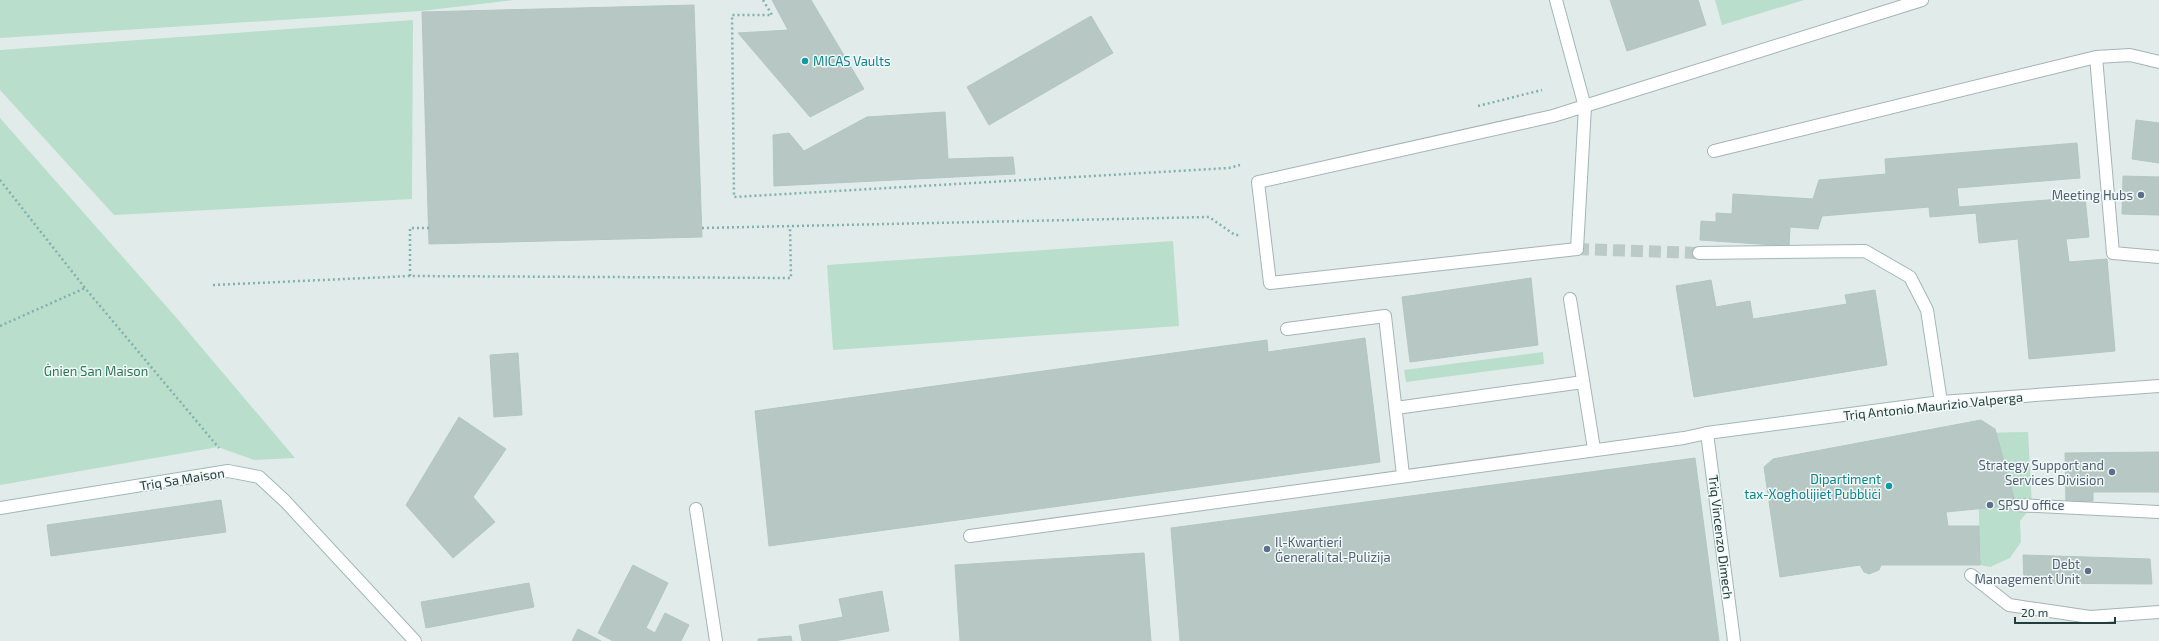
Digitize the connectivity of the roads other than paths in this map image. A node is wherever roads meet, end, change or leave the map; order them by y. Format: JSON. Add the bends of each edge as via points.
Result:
{"nodes":[{"id":1,"x":1556,"y":0,"type":"edge"},
{"id":2,"x":1922,"y":0,"type":"edge"},
{"id":3,"x":2096,"y":57,"type":"junction"},
{"id":4,"x":2159,"y":62,"type":"edge"},
{"id":5,"x":1585,"y":107,"type":"junction"},
{"id":6,"x":1714,"y":151,"type":"dead end"},
{"id":7,"x":1699,"y":253,"type":"tunnel mouth"},
{"id":8,"x":2159,"y":257,"type":"edge"},
{"id":9,"x":1570,"y":299,"type":"dead end"},
{"id":10,"x":1287,"y":329,"type":"dead end"},
{"id":11,"x":1583,"y":382,"type":"junction"},
{"id":12,"x":2159,"y":386,"type":"edge"},
{"id":13,"x":1941,"y":402,"type":"junction"},
{"id":14,"x":1396,"y":408,"type":"junction"},
{"id":15,"x":1707,"y":432,"type":"junction"},
{"id":16,"x":1594,"y":449,"type":"junction"},
{"id":17,"x":1403,"y":475,"type":"junction"},
{"id":18,"x":2016,"y":505,"type":"dead end"},
{"id":19,"x":0,"y":508,"type":"edge"},
{"id":20,"x":696,"y":509,"type":"dead end"},
{"id":21,"x":2159,"y":512,"type":"edge"},
{"id":22,"x":970,"y":536,"type":"dead end"},
{"id":23,"x":1971,"y":575,"type":"dead end"},
{"id":24,"x":2159,"y":612,"type":"edge"},
{"id":25,"x":415,"y":641,"type":"edge"},
{"id":26,"x":716,"y":641,"type":"edge"},
{"id":27,"x":1734,"y":641,"type":"edge"}],
"edges":[{"from":1,"to":5,"type":"street"},
{"from":2,"to":5,"type":"street"},
{"from":3,"to":4,"type":"street","via":[[2130,55]]},
{"from":3,"to":6,"type":"street"},
{"from":3,"to":8,"type":"street","via":[[2113,253]]},
{"from":5,"to":5,"type":"street","via":[[1577,249],[1270,283],[1258,182]]},
{"from":7,"to":13,"type":"street","via":[[1865,251],[1910,277],[1927,310]]},
{"from":9,"to":11,"type":"street"},
{"from":10,"to":14,"type":"street","via":[[1385,316]]},
{"from":11,"to":14,"type":"street"},
{"from":11,"to":16,"type":"street"},
{"from":12,"to":13,"type":"street","name":"Triq Antonio Maurizio Valperga"},
{"from":13,"to":15,"type":"street","name":"Triq Antonio Maurizio Valperga"},
{"from":14,"to":17,"type":"street"},
{"from":15,"to":16,"type":"street","name":"Triq Antonio Maurizio Valperga","via":[[1684,438]]},
{"from":15,"to":27,"type":"street","name":"Triq Vincenzo Dimech"},
{"from":16,"to":17,"type":"street","name":"Triq Antonio Maurizio Valperga"},
{"from":17,"to":22,"type":"street","name":"Triq Antonio Maurizio Valperga"},
{"from":18,"to":21,"type":"street"},
{"from":19,"to":25,"type":"street","name":"Triq Sa Maison","via":[[228,471],[259,477],[285,501]]},
{"from":20,"to":26,"type":"street"},
{"from":23,"to":24,"type":"street","via":[[2010,605],[2090,617]]}]}
